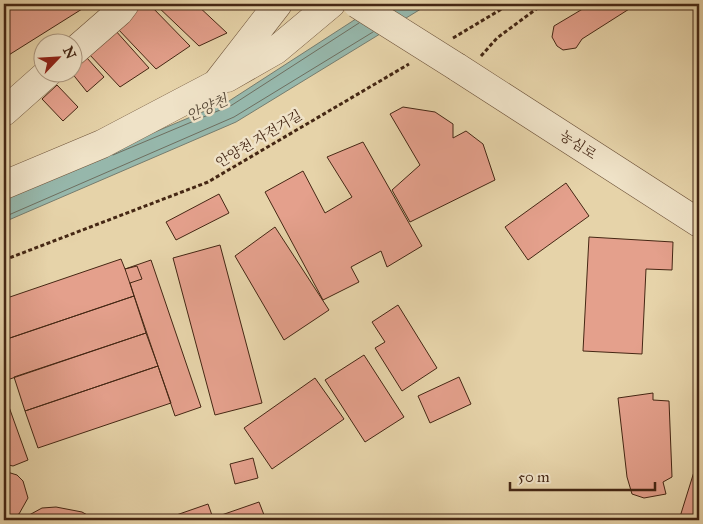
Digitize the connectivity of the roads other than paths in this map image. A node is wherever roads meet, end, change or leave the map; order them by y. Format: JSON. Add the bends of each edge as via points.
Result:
{"nodes":[{"id":1,"x":125,"y":4,"type":"edge"},
{"id":2,"x":278,"y":4,"type":"edge"},
{"id":3,"x":332,"y":4,"type":"edge"},
{"id":4,"x":357,"y":4,"type":"edge"},
{"id":5,"x":82,"y":44,"type":"edge"},
{"id":6,"x":38,"y":82,"type":"edge"},
{"id":7,"x":216,"y":84,"type":"junction"},
{"id":8,"x":4,"y":112,"type":"edge"},
{"id":9,"x":4,"y":185,"type":"edge"},
{"id":10,"x":699,"y":223,"type":"edge"}],
"edges":[{"from":1,"to":5,"type":"street"},
{"from":2,"to":7,"type":"street"},
{"from":3,"to":7,"type":"street","via":[[276,50]]},
{"from":4,"to":10,"type":"street","name":"농심로","bridge":true},
{"from":6,"to":8,"type":"street"},
{"from":7,"to":9,"type":"street","via":[[102,144]]}]}
